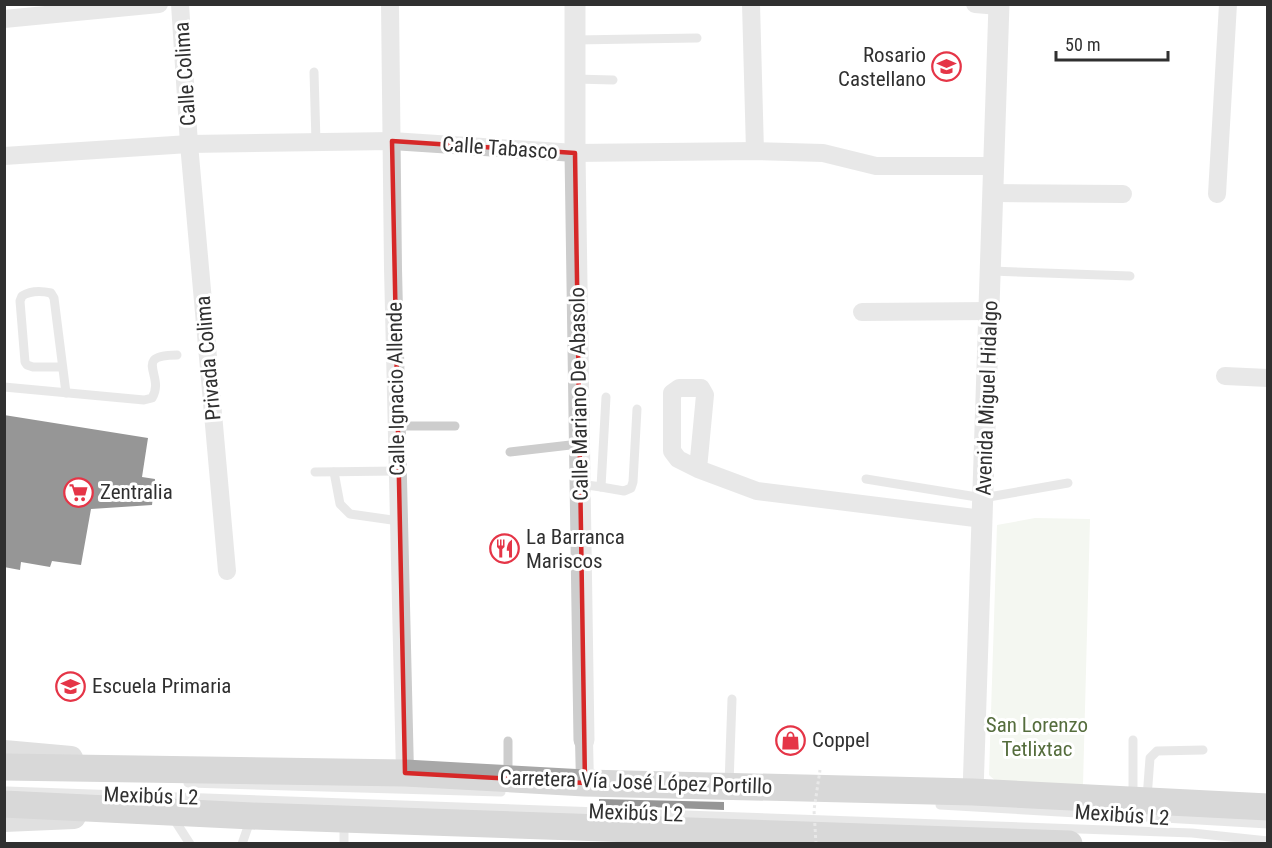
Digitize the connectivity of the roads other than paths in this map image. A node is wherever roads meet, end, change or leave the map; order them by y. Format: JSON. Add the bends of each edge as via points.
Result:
{"nodes":[{"id":1,"x":159,"y":4,"type":"edge"},
{"id":2,"x":180,"y":4,"type":"edge"},
{"id":3,"x":390,"y":4,"type":"edge"},
{"id":4,"x":575,"y":4,"type":"edge"},
{"id":5,"x":751,"y":4,"type":"edge"},
{"id":6,"x":975,"y":4,"type":"edge"},
{"id":7,"x":1228,"y":4,"type":"edge"},
{"id":8,"x":999,"y":5,"type":"edge"},
{"id":9,"x":4,"y":19,"type":"edge"},
{"id":10,"x":697,"y":38,"type":"dead end"},
{"id":11,"x":575,"y":40,"type":"junction"},
{"id":12,"x":314,"y":72,"type":"dead end"},
{"id":13,"x":575,"y":79,"type":"junction"},
{"id":14,"x":613,"y":80,"type":"dead end"},
{"id":15,"x":392,"y":141,"type":"junction"},
{"id":16,"x":316,"y":142,"type":"junction"},
{"id":17,"x":189,"y":144,"type":"junction"},
{"id":18,"x":755,"y":151,"type":"junction"},
{"id":19,"x":575,"y":153,"type":"junction"},
{"id":20,"x":4,"y":156,"type":"edge"},
{"id":21,"x":995,"y":166,"type":"junction"},
{"id":22,"x":994,"y":193,"type":"junction"},
{"id":23,"x":1122,"y":194,"type":"dead end"},
{"id":24,"x":1217,"y":194,"type":"dead end"},
{"id":25,"x":991,"y":271,"type":"junction"},
{"id":26,"x":1130,"y":276,"type":"dead end"},
{"id":27,"x":990,"y":311,"type":"junction"},
{"id":28,"x":862,"y":312,"type":"dead end"},
{"id":29,"x":177,"y":355,"type":"dead end"},
{"id":30,"x":62,"y":367,"type":"junction"},
{"id":31,"x":1225,"y":376,"type":"dead end"},
{"id":32,"x":1268,"y":378,"type":"edge"},
{"id":33,"x":4,"y":387,"type":"edge"},
{"id":34,"x":66,"y":393,"type":"junction"},
{"id":35,"x":606,"y":397,"type":"dead end"},
{"id":36,"x":637,"y":409,"type":"dead end"},
{"id":37,"x":396,"y":426,"type":"junction"},
{"id":38,"x":455,"y":426,"type":"dead end"},
{"id":39,"x":579,"y":444,"type":"junction"},
{"id":40,"x":510,"y":452,"type":"dead end"},
{"id":41,"x":698,"y":468,"type":"dead end"},
{"id":42,"x":398,"y":471,"type":"junction"},
{"id":43,"x":315,"y":472,"type":"dead end"},
{"id":44,"x":334,"y":472,"type":"junction"},
{"id":45,"x":866,"y":478,"type":"dead end"},
{"id":46,"x":1068,"y":483,"type":"dead end"},
{"id":47,"x":590,"y":486,"type":"junction"},
{"id":48,"x":983,"y":498,"type":"junction"},
{"id":49,"x":982,"y":519,"type":"junction"},
{"id":50,"x":399,"y":521,"type":"junction"},
{"id":51,"x":226,"y":571,"type":"dead end"},
{"id":52,"x":732,"y":699,"type":"dead end"},
{"id":53,"x":584,"y":740,"type":"joint"},
{"id":54,"x":1133,"y":740,"type":"dead end"},
{"id":55,"x":508,"y":741,"type":"dead end"},
{"id":56,"x":1203,"y":750,"type":"dead end"},
{"id":57,"x":4,"y":752,"type":"edge"},
{"id":58,"x":4,"y":767,"type":"edge"},
{"id":59,"x":405,"y":773,"type":"junction"},
{"id":60,"x":178,"y":776,"type":"junction"},
{"id":61,"x":585,"y":783,"type":"junction"},
{"id":62,"x":512,"y":785,"type":"junction"},
{"id":63,"x":729,"y":786,"type":"junction"},
{"id":64,"x":973,"y":792,"type":"junction"},
{"id":65,"x":1139,"y":800,"type":"junction"},
{"id":66,"x":925,"y":804,"type":"dead end"},
{"id":67,"x":7,"y":805,"type":"edge"},
{"id":68,"x":1268,"y":807,"type":"edge"},
{"id":69,"x":169,"y":812,"type":"junction"},
{"id":70,"x":252,"y":816,"type":"junction"},
{"id":71,"x":1268,"y":824,"type":"edge"},
{"id":72,"x":344,"y":831,"type":"edge"},
{"id":73,"x":673,"y":837,"type":"edge"},
{"id":74,"x":756,"y":838,"type":"edge"},
{"id":75,"x":973,"y":841,"type":"edge"},
{"id":76,"x":1268,"y":841,"type":"edge"},
{"id":77,"x":190,"y":843,"type":"edge"},
{"id":78,"x":242,"y":843,"type":"edge"},
{"id":79,"x":1064,"y":843,"type":"edge"}],
"edges":[{"from":1,"to":9,"type":"street"},
{"from":2,"to":17,"type":"street","name":"Calle Colima"},
{"from":3,"to":15,"type":"street","name":"Calle Ignacio Allende"},
{"from":4,"to":11,"type":"street","name":"Calle Mariano De Abasolo"},
{"from":5,"to":18,"type":"street"},
{"from":6,"to":8,"type":"street"},
{"from":7,"to":24,"type":"street"},
{"from":8,"to":21,"type":"street","name":"Avenida Miguel Hidalgo"},
{"from":10,"to":11,"type":"lane"},
{"from":11,"to":13,"type":"street","name":"Calle Mariano De Abasolo"},
{"from":12,"to":16,"type":"lane"},
{"from":13,"to":14,"type":"lane"},
{"from":13,"to":19,"type":"street","name":"Calle Mariano De Abasolo"},
{"from":15,"to":16,"type":"street","name":"Calle Tabasco"},
{"from":15,"to":19,"type":"street","name":"Calle Tabasco"},
{"from":15,"to":37,"type":"street","name":"Calle Ignacio Allende"},
{"from":16,"to":17,"type":"street","name":"Calle Tabasco"},
{"from":17,"to":20,"type":"street","name":"Calle Tabasco"},
{"from":17,"to":51,"type":"street","name":"Privada Colima"},
{"from":18,"to":19,"type":"street","name":"Calle Tabasco"},
{"from":18,"to":21,"type":"street","name":"Calle Tabasco","via":[[823,153],[876,166]]},
{"from":19,"to":39,"type":"street","name":"Calle Mariano De Abasolo"},
{"from":21,"to":22,"type":"street","name":"Avenida Miguel Hidalgo"},
{"from":22,"to":23,"type":"street"},
{"from":22,"to":25,"type":"street","name":"Avenida Miguel Hidalgo"},
{"from":25,"to":26,"type":"lane"},
{"from":25,"to":27,"type":"street","name":"Avenida Miguel Hidalgo"},
{"from":27,"to":28,"type":"street"},
{"from":27,"to":48,"type":"street","name":"Avenida Miguel Hidalgo"},
{"from":29,"to":34,"type":"lane","via":[[155,357],[152,364],[156,392],[152,398]]},
{"from":30,"to":30,"type":"lane","via":[[54,298],[46,292],[27,293],[20,301],[25,362],[33,368]]},
{"from":30,"to":34,"type":"lane"},
{"from":31,"to":32,"type":"street"},
{"from":33,"to":34,"type":"lane"},
{"from":35,"to":47,"type":"lane"},
{"from":36,"to":47,"type":"lane","via":[[631,488],[624,491]]},
{"from":37,"to":38,"type":"lane"},
{"from":37,"to":42,"type":"street","name":"Calle Ignacio Allende"},
{"from":39,"to":40,"type":"lane"},
{"from":39,"to":47,"type":"street","name":"Calle Mariano De Abasolo"},
{"from":41,"to":49,"type":"street","via":[[757,491]]},
{"from":42,"to":44,"type":"lane"},
{"from":42,"to":50,"type":"street","name":"Calle Ignacio Allende"},
{"from":43,"to":44,"type":"lane"},
{"from":44,"to":50,"type":"lane","via":[[340,504],[350,514]]},
{"from":45,"to":48,"type":"lane"},
{"from":46,"to":48,"type":"lane"},
{"from":47,"to":53,"type":"street","name":"Calle Mariano De Abasolo"},
{"from":48,"to":49,"type":"street","name":"Avenida Miguel Hidalgo"},
{"from":49,"to":64,"type":"street","name":"Avenida Miguel Hidalgo"},
{"from":50,"to":59,"type":"street","name":"Calle Ignacio Allende"},
{"from":52,"to":63,"type":"lane"},
{"from":53,"to":61,"type":"street","name":"Calle Mariano De Abasolo"},
{"from":54,"to":65,"type":"lane"},
{"from":55,"to":62,"type":"lane"},
{"from":56,"to":65,"type":"lane","via":[[1157,751],[1150,758]]},
{"from":57,"to":60,"type":"main road"},
{"from":58,"to":60,"type":"main road","name":"Carretera Vía José López Portillo"},
{"from":59,"to":60,"type":"main road","name":"Carretera Vía José López Portillo"},
{"from":59,"to":62,"type":"main road","name":"Carretera Vía José López Portillo"},
{"from":60,"to":62,"type":"lane","name":"Mexibús L2"},
{"from":61,"to":62,"type":"main road","name":"Carretera Vía José López Portillo"},
{"from":61,"to":63,"type":"main road","name":"Carretera Vía José López Portillo"},
{"from":63,"to":64,"type":"main road","name":"Carretera Vía José López Portillo"},
{"from":64,"to":65,"type":"main road","name":"Carretera Vía José López Portillo"},
{"from":65,"to":68,"type":"main road","name":"Carretera Vía José López Portillo"},
{"from":66,"to":71,"type":"lane","name":"Mexibús L2"},
{"from":67,"to":69,"type":"main road"},
{"from":67,"to":76,"type":"lane","name":"Mexibús L2","via":[[1192,833]]},
{"from":69,"to":70,"type":"main road"},
{"from":69,"to":77,"type":"lane"},
{"from":70,"to":72,"type":"main road"},
{"from":70,"to":78,"type":"lane"},
{"from":72,"to":73,"type":"main road"},
{"from":73,"to":74,"type":"main road"},
{"from":74,"to":75,"type":"main road"},
{"from":75,"to":79,"type":"main road"}]}
